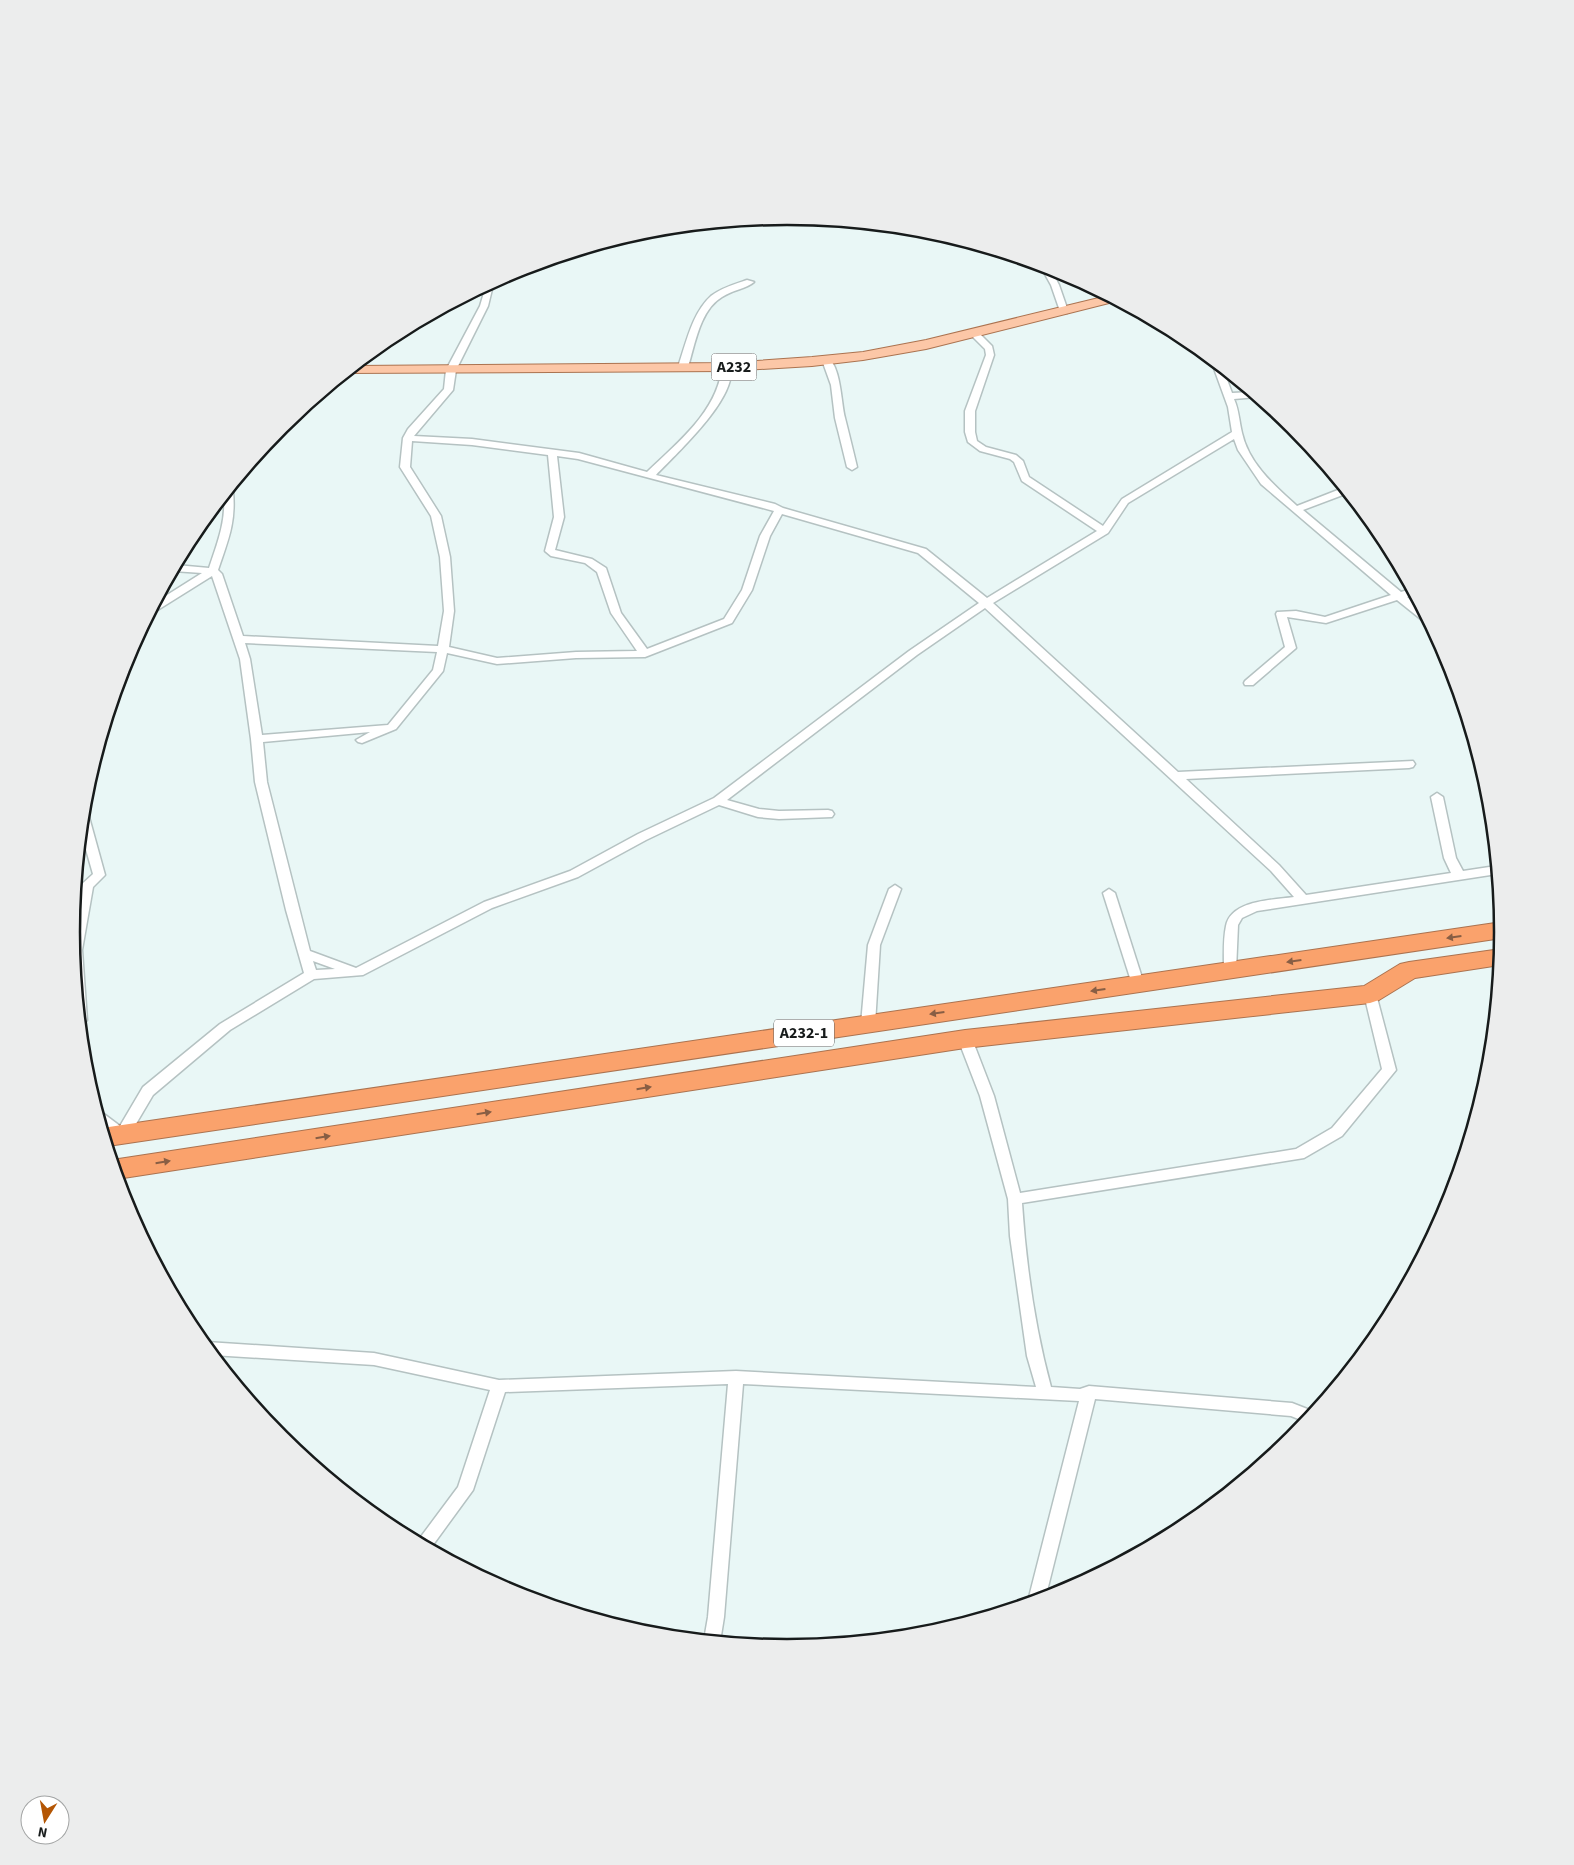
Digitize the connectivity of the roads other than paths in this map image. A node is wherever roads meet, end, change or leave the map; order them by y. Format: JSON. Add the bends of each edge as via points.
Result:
{"nodes":[{"id":1,"x":1050,"y":276,"type":"edge"},
{"id":2,"x":750,"y":282,"type":"dead end"},
{"id":3,"x":488,"y":292,"type":"edge"},
{"id":4,"x":1105,"y":301,"type":"edge"},
{"id":5,"x":1064,"y":311,"type":"junction"},
{"id":6,"x":974,"y":333,"type":"junction"},
{"id":7,"x":826,"y":360,"type":"junction"},
{"id":8,"x":683,"y":367,"type":"junction"},
{"id":9,"x":727,"y":367,"type":"junction"},
{"id":10,"x":360,"y":370,"type":"edge"},
{"id":11,"x":451,"y":370,"type":"junction"},
{"id":12,"x":1221,"y":375,"type":"edge"},
{"id":13,"x":1245,"y":395,"type":"edge"},
{"id":14,"x":1229,"y":396,"type":"junction"},
{"id":15,"x":1237,"y":433,"type":"junction"},
{"id":16,"x":408,"y":438,"type":"junction"},
{"id":17,"x":552,"y":452,"type":"junction"},
{"id":18,"x":852,"y":467,"type":"dead end"},
{"id":19,"x":649,"y":476,"type":"junction"},
{"id":20,"x":1340,"y":492,"type":"edge"},
{"id":21,"x":229,"y":499,"type":"edge"},
{"id":22,"x":779,"y":510,"type":"junction"},
{"id":23,"x":1295,"y":510,"type":"junction"},
{"id":24,"x":1104,"y":531,"type":"junction"},
{"id":25,"x":181,"y":569,"type":"edge"},
{"id":26,"x":213,"y":571,"type":"junction"},
{"id":27,"x":1407,"y":594,"type":"edge"},
{"id":28,"x":1399,"y":597,"type":"junction"},
{"id":29,"x":162,"y":603,"type":"edge"},
{"id":30,"x":986,"y":603,"type":"junction"},
{"id":31,"x":1416,"y":610,"type":"edge"},
{"id":32,"x":237,"y":639,"type":"junction"},
{"id":33,"x":443,"y":649,"type":"junction"},
{"id":34,"x":646,"y":654,"type":"junction"},
{"id":35,"x":1249,"y":683,"type":"dead end"},
{"id":36,"x":392,"y":727,"type":"junction"},
{"id":37,"x":257,"y":739,"type":"junction"},
{"id":38,"x":362,"y":740,"type":"dead end"},
{"id":39,"x":1409,"y":764,"type":"dead end"},
{"id":40,"x":1175,"y":776,"type":"junction"},
{"id":41,"x":1437,"y":797,"type":"dead end"},
{"id":42,"x":718,"y":802,"type":"junction"},
{"id":43,"x":828,"y":814,"type":"dead end"},
{"id":44,"x":87,"y":832,"type":"edge"},
{"id":45,"x":1491,"y":871,"type":"edge"},
{"id":46,"x":1458,"y":874,"type":"junction"},
{"id":47,"x":895,"y":889,"type":"dead end"},
{"id":48,"x":1109,"y":893,"type":"dead end"},
{"id":49,"x":1303,"y":899,"type":"junction"},
{"id":50,"x":80,"y":924,"type":"edge"},
{"id":51,"x":1494,"y":931,"type":"edge"},
{"id":52,"x":304,"y":953,"type":"junction"},
{"id":53,"x":1493,"y":958,"type":"edge"},
{"id":54,"x":1230,"y":970,"type":"junction"},
{"id":55,"x":358,"y":972,"type":"junction"},
{"id":56,"x":312,"y":975,"type":"junction"},
{"id":57,"x":1138,"y":984,"type":"junction"},
{"id":58,"x":1370,"y":994,"type":"junction"},
{"id":59,"x":868,"y":1024,"type":"junction"},
{"id":60,"x":965,"y":1039,"type":"junction"},
{"id":61,"x":114,"y":1136,"type":"edge"},
{"id":62,"x":121,"y":1168,"type":"edge"},
{"id":63,"x":1015,"y":1199,"type":"junction"},
{"id":64,"x":216,"y":1349,"type":"edge"},
{"id":65,"x":736,"y":1377,"type":"junction"},
{"id":66,"x":499,"y":1386,"type":"junction"},
{"id":67,"x":1089,"y":1392,"type":"junction"},
{"id":68,"x":1046,"y":1393,"type":"junction"},
{"id":69,"x":1303,"y":1415,"type":"edge"},
{"id":70,"x":427,"y":1541,"type":"edge"},
{"id":71,"x":1038,"y":1593,"type":"edge"},
{"id":72,"x":713,"y":1635,"type":"edge"}],
"edges":[{"from":1,"to":5,"type":"street"},
{"from":2,"to":8,"type":"street","via":[[710,302]]},
{"from":3,"to":11,"type":"street","via":[[484,306]]},
{"from":4,"to":5,"type":"main road","number":"A232"},
{"from":5,"to":6,"type":"main road","number":"A232"},
{"from":6,"to":7,"type":"main road","number":"A232"},
{"from":6,"to":24,"type":"street","via":[[989,348],[990,355],[970,411],[973,442],[1018,461],[1025,479]]},
{"from":7,"to":9,"type":"main road","number":"A232"},
{"from":7,"to":18,"type":"street","via":[[836,385]]},
{"from":8,"to":9,"type":"main road","number":"A232"},
{"from":8,"to":11,"type":"main road","number":"A232"},
{"from":9,"to":19,"type":"street","via":[[728,378],[708,414]]},
{"from":10,"to":11,"type":"main road","number":"A232"},
{"from":11,"to":16,"type":"street","via":[[448,390],[411,430]]},
{"from":12,"to":14,"type":"street"},
{"from":13,"to":14,"type":"street"},
{"from":14,"to":15,"type":"street"},
{"from":15,"to":23,"type":"street","via":[[1243,450],[1264,482]]},
{"from":15,"to":24,"type":"street","via":[[1125,501]]},
{"from":16,"to":17,"type":"street"},
{"from":16,"to":33,"type":"street","via":[[405,467],[436,516],[445,557],[448,611]]},
{"from":17,"to":19,"type":"street","via":[[579,456]]},
{"from":17,"to":34,"type":"street","via":[[559,517],[550,551],[588,561],[602,570],[616,613]]},
{"from":19,"to":22,"type":"street"},
{"from":20,"to":23,"type":"street"},
{"from":21,"to":26,"type":"street","via":[[227,528]]},
{"from":22,"to":30,"type":"street","via":[[922,551]]},
{"from":22,"to":34,"type":"street","via":[[762,543],[748,590],[728,621]]},
{"from":23,"to":28,"type":"street"},
{"from":24,"to":30,"type":"street"},
{"from":25,"to":26,"type":"street"},
{"from":26,"to":29,"type":"street"},
{"from":26,"to":32,"type":"street","via":[[217,574]]},
{"from":27,"to":28,"type":"street"},
{"from":28,"to":31,"type":"street"},
{"from":28,"to":35,"type":"street","via":[[1326,620],[1281,614],[1291,648]]},
{"from":30,"to":40,"type":"street"},
{"from":30,"to":42,"type":"street","via":[[913,653]]},
{"from":32,"to":33,"type":"street"},
{"from":32,"to":37,"type":"street","via":[[245,659]]},
{"from":33,"to":34,"type":"street","via":[[497,661]]},
{"from":33,"to":36,"type":"street","via":[[438,671]]},
{"from":36,"to":37,"type":"street"},
{"from":36,"to":38,"type":"street"},
{"from":37,"to":52,"type":"street","via":[[261,782]]},
{"from":39,"to":40,"type":"street"},
{"from":40,"to":49,"type":"street"},
{"from":41,"to":46,"type":"street","via":[[1450,858]]},
{"from":42,"to":43,"type":"street","via":[[758,813]]},
{"from":42,"to":55,"type":"street","via":[[642,837],[574,874],[488,906]]},
{"from":44,"to":50,"type":"street","via":[[99,874],[87,885]]},
{"from":45,"to":46,"type":"street"},
{"from":46,"to":49,"type":"street"},
{"from":47,"to":59,"type":"street","via":[[874,945]]},
{"from":48,"to":57,"type":"street"},
{"from":49,"to":54,"type":"street","via":[[1255,907],[1237,915],[1232,925]]},
{"from":51,"to":54,"type":"highway","number":"A232-1","one_way":true},
{"from":52,"to":55,"type":"street"},
{"from":52,"to":56,"type":"street"},
{"from":53,"to":58,"type":"highway","number":"A232-1","via":[[1409,970]]},
{"from":54,"to":57,"type":"highway","number":"A232-1"},
{"from":55,"to":56,"type":"street"},
{"from":56,"to":61,"type":"street","via":[[225,1027],[148,1091]]},
{"from":57,"to":59,"type":"highway","number":"A232-1","one_way":true},
{"from":58,"to":60,"type":"highway","number":"A232-1"},
{"from":58,"to":63,"type":"street","via":[[1389,1070],[1337,1132],[1299,1154]]},
{"from":59,"to":61,"type":"highway","number":"A232-1"},
{"from":62,"to":60,"type":"highway","number":"A232-1","one_way":true},
{"from":60,"to":63,"type":"street","via":[[988,1096]]},
{"from":63,"to":68,"type":"street","via":[[1017,1236],[1035,1356]]},
{"from":64,"to":66,"type":"street","via":[[374,1359]]},
{"from":65,"to":66,"type":"street"},
{"from":65,"to":68,"type":"street"},
{"from":65,"to":72,"type":"street"},
{"from":66,"to":70,"type":"street","via":[[465,1490]]},
{"from":67,"to":68,"type":"street","via":[[1080,1395]]},
{"from":67,"to":69,"type":"street","via":[[1292,1410]]},
{"from":67,"to":71,"type":"street"}]}
